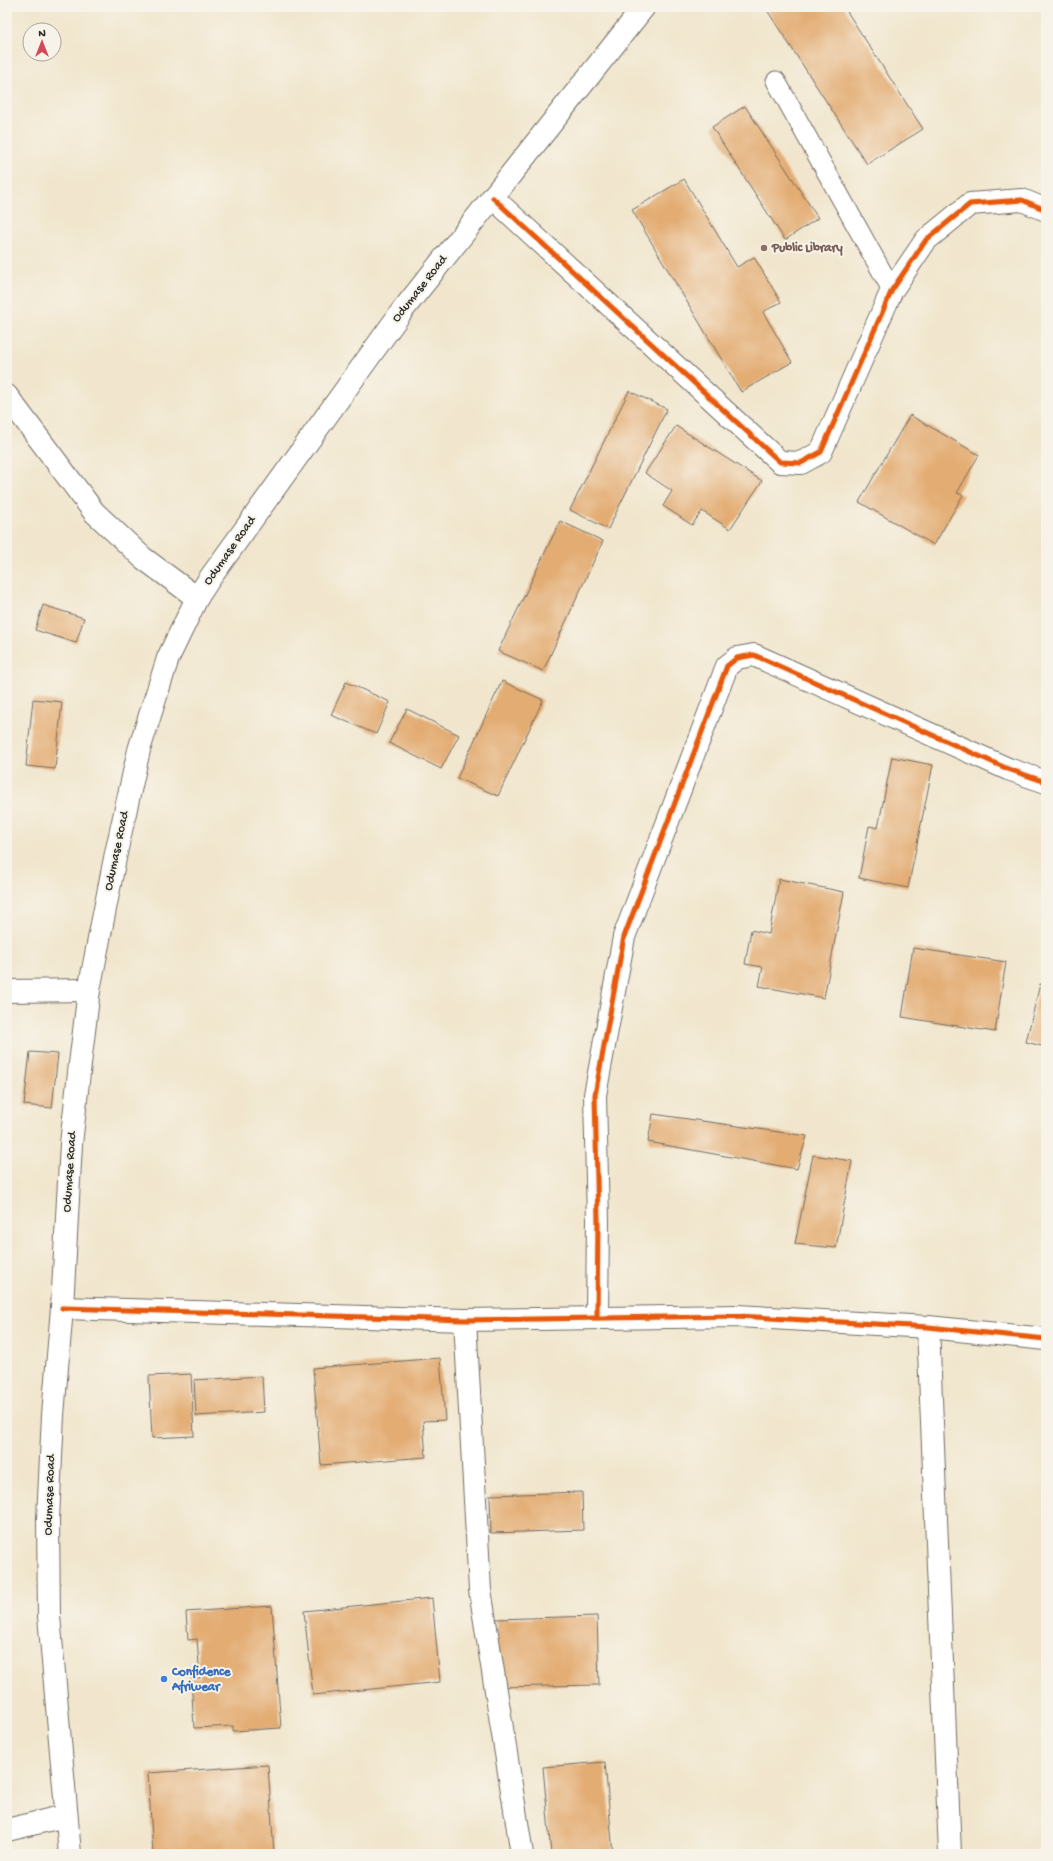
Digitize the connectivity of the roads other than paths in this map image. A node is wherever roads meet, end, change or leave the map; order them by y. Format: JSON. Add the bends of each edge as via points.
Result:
{"nodes":[{"id":1,"x":644,"y":7,"type":"edge"},
{"id":2,"x":776,"y":81,"type":"dead end"},
{"id":3,"x":493,"y":198,"type":"junction"},
{"id":4,"x":1046,"y":210,"type":"edge"},
{"id":5,"x":892,"y":290,"type":"junction"},
{"id":6,"x":7,"y":396,"type":"edge"},
{"id":7,"x":197,"y":598,"type":"junction"},
{"id":8,"x":1046,"y":782,"type":"edge"},
{"id":9,"x":89,"y":990,"type":"junction"},
{"id":10,"x":7,"y":991,"type":"edge"},
{"id":11,"x":62,"y":1308,"type":"junction"},
{"id":12,"x":597,"y":1317,"type":"junction"},
{"id":13,"x":465,"y":1320,"type":"junction"},
{"id":14,"x":928,"y":1327,"type":"junction"},
{"id":15,"x":1046,"y":1339,"type":"edge"},
{"id":16,"x":65,"y":1816,"type":"junction"},
{"id":17,"x":7,"y":1830,"type":"edge"},
{"id":18,"x":70,"y":1854,"type":"edge"},
{"id":19,"x":522,"y":1854,"type":"edge"},
{"id":20,"x":950,"y":1854,"type":"edge"}],
"edges":[{"from":1,"to":3,"type":"street","name":"Odumase Road"},
{"from":2,"to":5,"type":"lane"},
{"from":3,"to":5,"type":"street","via":[[780,462],[801,463],[821,452]]},
{"from":3,"to":7,"type":"street","name":"Odumase Road","via":[[402,311]]},
{"from":4,"to":5,"type":"street","via":[[1022,200],[970,204],[926,240]]},
{"from":6,"to":7,"type":"street","via":[[94,512],[143,558]]},
{"from":7,"to":9,"type":"street","name":"Odumase Road","via":[[168,658],[139,750]]},
{"from":8,"to":12,"type":"street","via":[[1008,769],[754,655],[737,658],[727,666],[624,937],[595,1095]]},
{"from":9,"to":10,"type":"street"},
{"from":9,"to":11,"type":"street","name":"Odumase Road","via":[[71,1144]]},
{"from":11,"to":13,"type":"street"},
{"from":11,"to":16,"type":"street","name":"Odumase Road","via":[[48,1511],[48,1616]]},
{"from":12,"to":13,"type":"street"},
{"from":12,"to":14,"type":"street","via":[[736,1316]]},
{"from":13,"to":19,"type":"street","via":[[480,1590]]},
{"from":14,"to":15,"type":"street"},
{"from":14,"to":20,"type":"street"},
{"from":16,"to":17,"type":"street"},
{"from":16,"to":18,"type":"street","name":"Odumase Road"}]}
